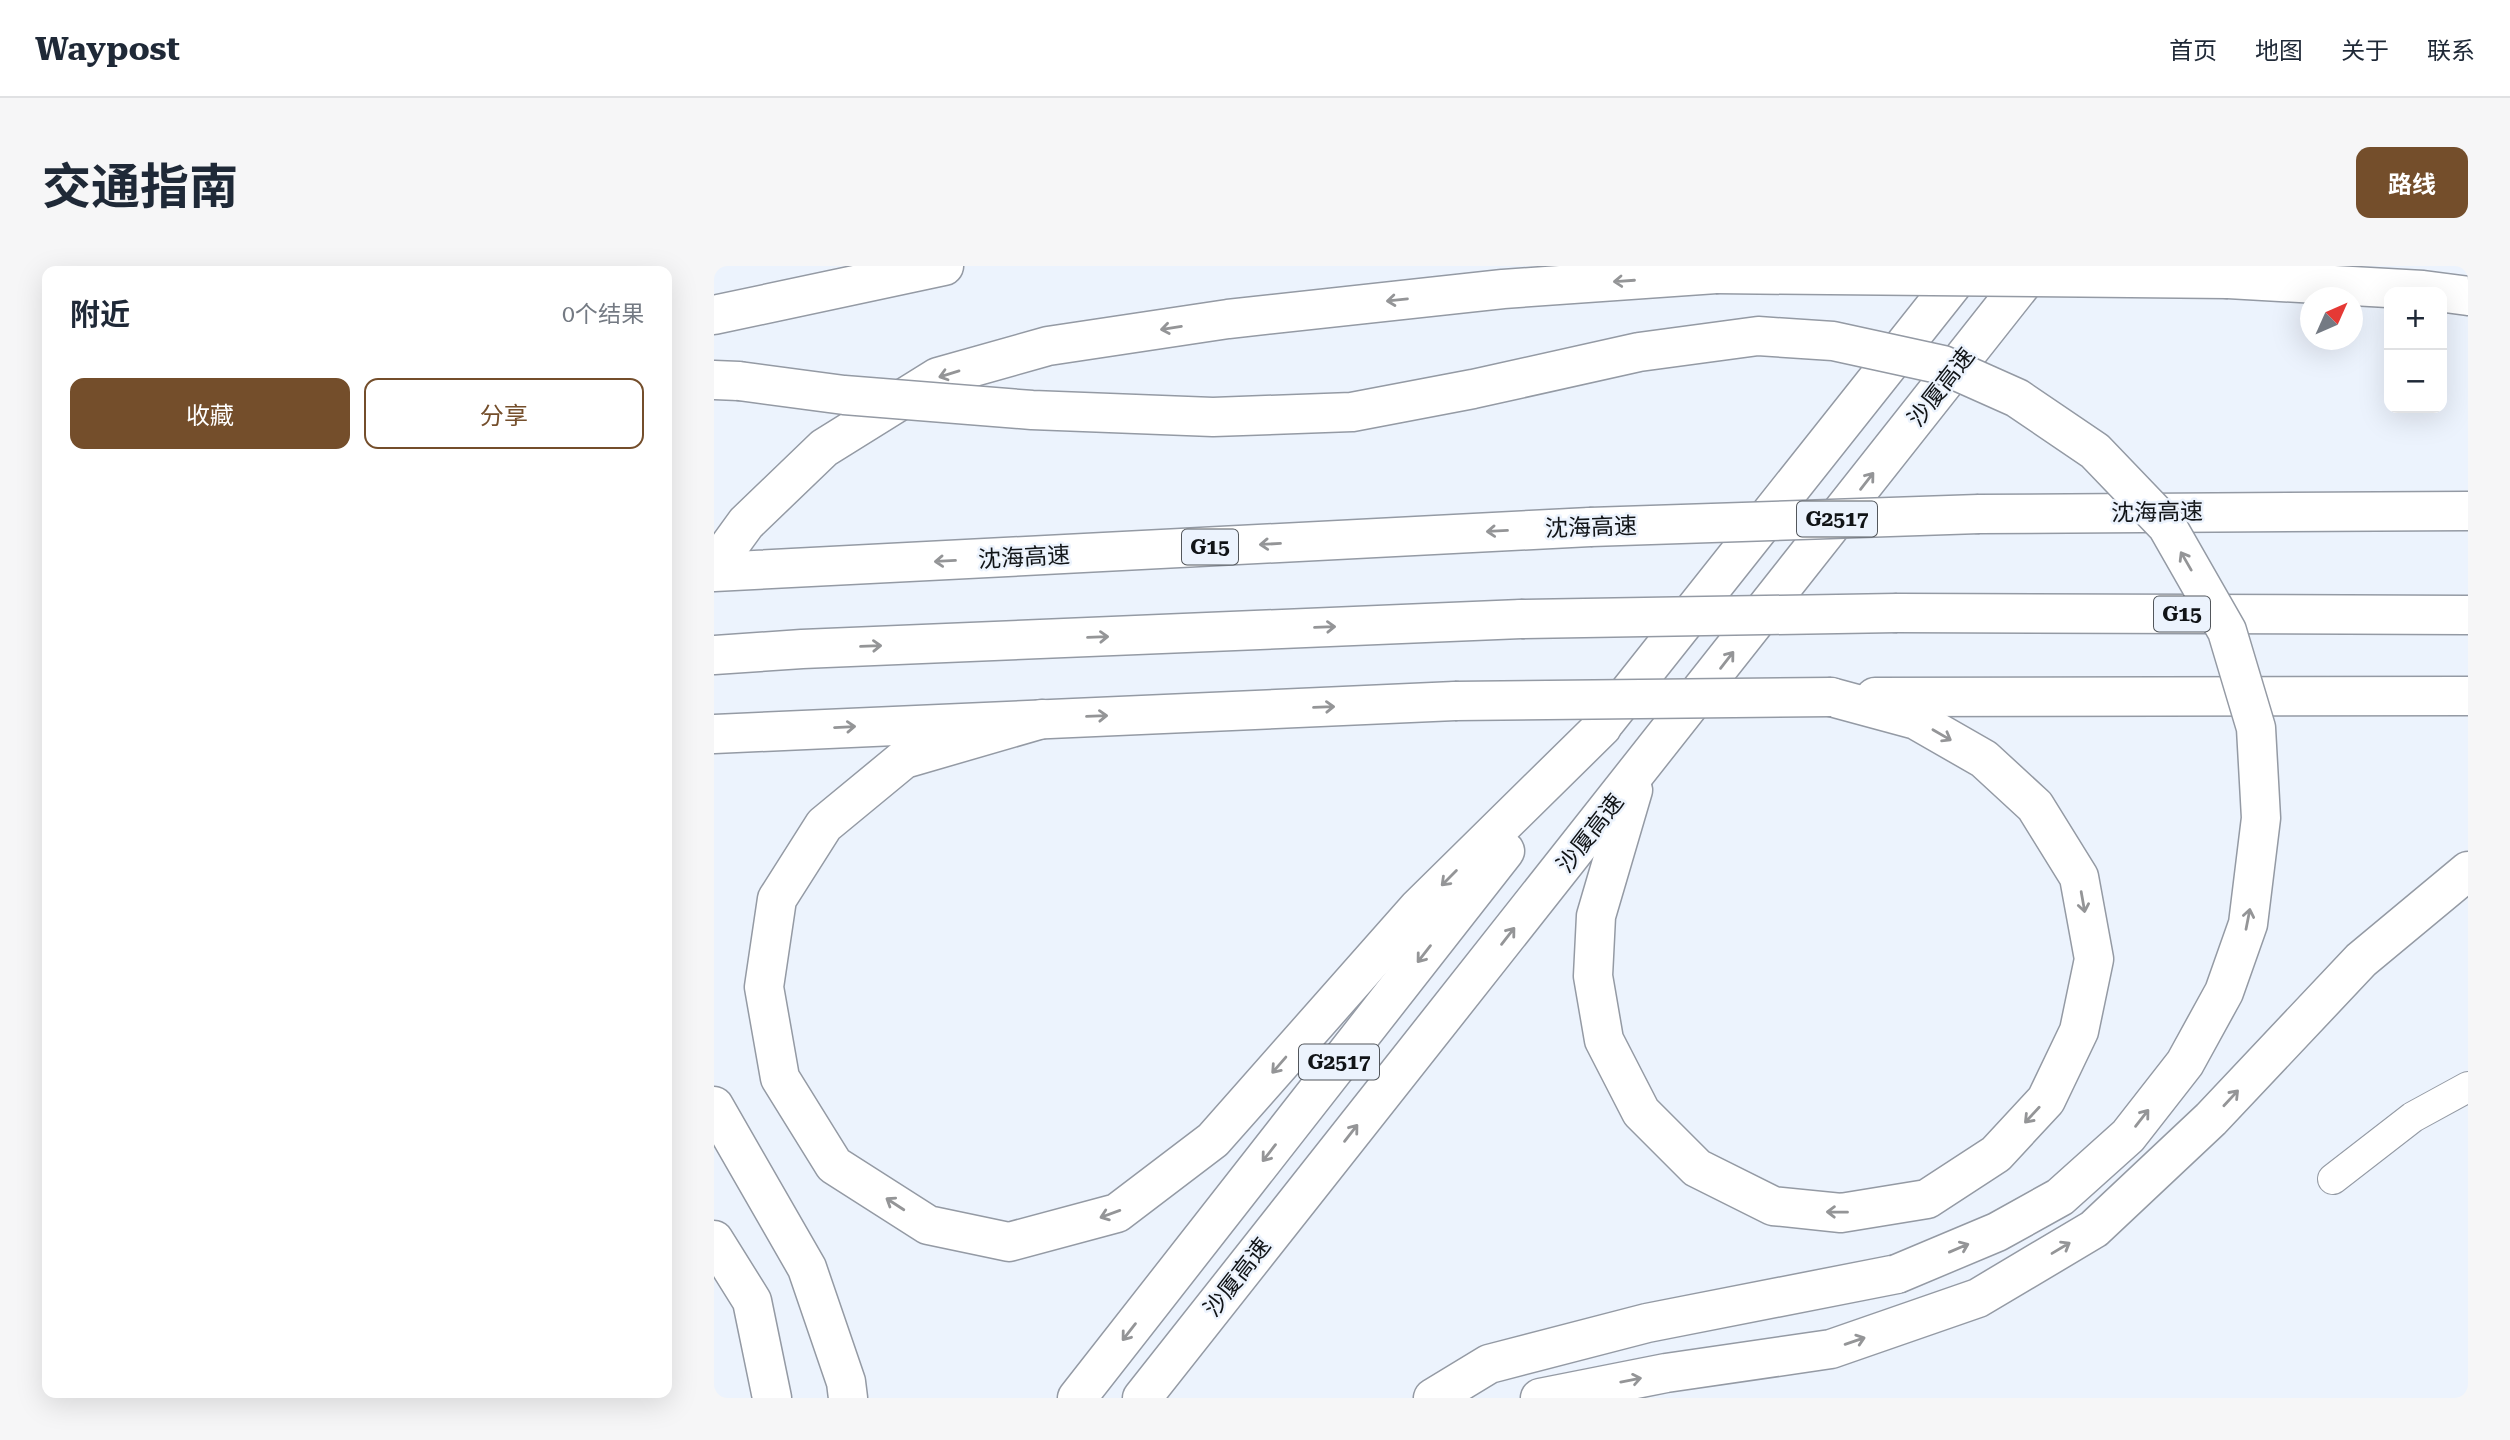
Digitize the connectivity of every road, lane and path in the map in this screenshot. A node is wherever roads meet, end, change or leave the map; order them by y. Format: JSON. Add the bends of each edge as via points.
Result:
{"nodes":[{"id":1,"x":944,"y":266,"type":"edge"},
{"id":2,"x":1967,"y":266,"type":"edge"},
{"id":3,"x":2036,"y":266,"type":"edge"},
{"id":4,"x":2468,"y":296,"type":"edge"},
{"id":5,"x":714,"y":315,"type":"edge"},
{"id":6,"x":726,"y":381,"type":"edge"},
{"id":7,"x":2468,"y":511,"type":"edge"},
{"id":8,"x":714,"y":569,"type":"edge"},
{"id":9,"x":2468,"y":615,"type":"edge"},
{"id":10,"x":714,"y":655,"type":"edge"},
{"id":11,"x":2468,"y":696,"type":"edge"},
{"id":12,"x":1831,"y":697,"type":"junction"},
{"id":13,"x":1042,"y":719,"type":"junction"},
{"id":14,"x":1602,"y":727,"type":"junction"},
{"id":15,"x":714,"y":734,"type":"edge"},
{"id":16,"x":1639,"y":771,"type":"junction"},
{"id":17,"x":2468,"y":871,"type":"edge"},
{"id":18,"x":2468,"y":1087,"type":"edge"},
{"id":19,"x":714,"y":1106,"type":"edge"},
{"id":20,"x":2333,"y":1179,"type":"dead end"},
{"id":21,"x":714,"y":1240,"type":"edge"},
{"id":22,"x":772,"y":1398,"type":"edge"},
{"id":23,"x":848,"y":1398,"type":"edge"},
{"id":24,"x":1077,"y":1398,"type":"edge"},
{"id":25,"x":1142,"y":1398,"type":"edge"},
{"id":26,"x":1433,"y":1398,"type":"edge"},
{"id":27,"x":1540,"y":1398,"type":"edge"}],
"edges":[{"from":1,"to":5,"type":"highway"},
{"from":2,"to":14,"type":"highway","number":"G2517"},
{"from":16,"to":3,"type":"highway","name":"沙厦高速","number":"G2517","one_way":true},
{"from":4,"to":8,"type":"highway","one_way":true,"bridge":true,"via":[[2228,279],[1716,274],[1503,289],[1228,319],[1048,346],[938,377],[824,448],[746,523]]},
{"from":26,"to":6,"type":"highway","one_way":true,"bridge":true,"via":[[1489,1364],[1647,1323],[1896,1275],[1997,1232],[2060,1197],[2128,1136],[2185,1063],[2224,992],[2248,924],[2261,818],[2256,728],[2227,631],[2166,526],[2095,451],[2017,398],[1943,365],[1833,341],[1758,336],[1639,352],[1352,412],[1213,417],[1032,410]]},
{"from":7,"to":8,"type":"highway","name":"沈海高速","number":"G15","one_way":true,"bridge":true,"via":[[1979,514],[1590,527],[831,567]]},
{"from":10,"to":9,"type":"highway","number":"G15","one_way":true,"bridge":true,"via":[[1521,620],[1897,613]]},
{"from":11,"to":12,"type":"highway"},
{"from":13,"to":12,"type":"highway","one_way":true,"bridge":true,"via":[[1455,701]]},
{"from":12,"to":16,"type":"highway","one_way":true,"via":[[1916,720],[1984,759],[2035,806],[2079,877],[2094,959],[2079,1031],[2046,1100],[1996,1154],[1927,1199],[1841,1213],[1773,1206],[1697,1168],[1642,1112],[1604,1040],[1593,976],[1596,916]]},
{"from":14,"to":13,"type":"highway","one_way":true,"via":[[1418,908],[1213,1140],[1117,1213],[1009,1242],[928,1225],[834,1165],[780,1078],[764,986],[776,899],[824,825],[904,759]]},
{"from":15,"to":13,"type":"highway","one_way":true},
{"from":14,"to":24,"type":"highway","number":"G2517","one_way":true},
{"from":25,"to":16,"type":"highway","name":"沙厦高速","number":"G2517","one_way":true},
{"from":27,"to":17,"type":"highway","one_way":true,"via":[[1666,1373],[1831,1349],[1978,1298],[2094,1229],[2211,1119],[2361,960]]},
{"from":18,"to":20,"type":"street","via":[[2413,1117]]},
{"from":19,"to":23,"type":"highway","via":[[807,1268]]},
{"from":21,"to":22,"type":"highway","via":[[752,1301]]}]}
